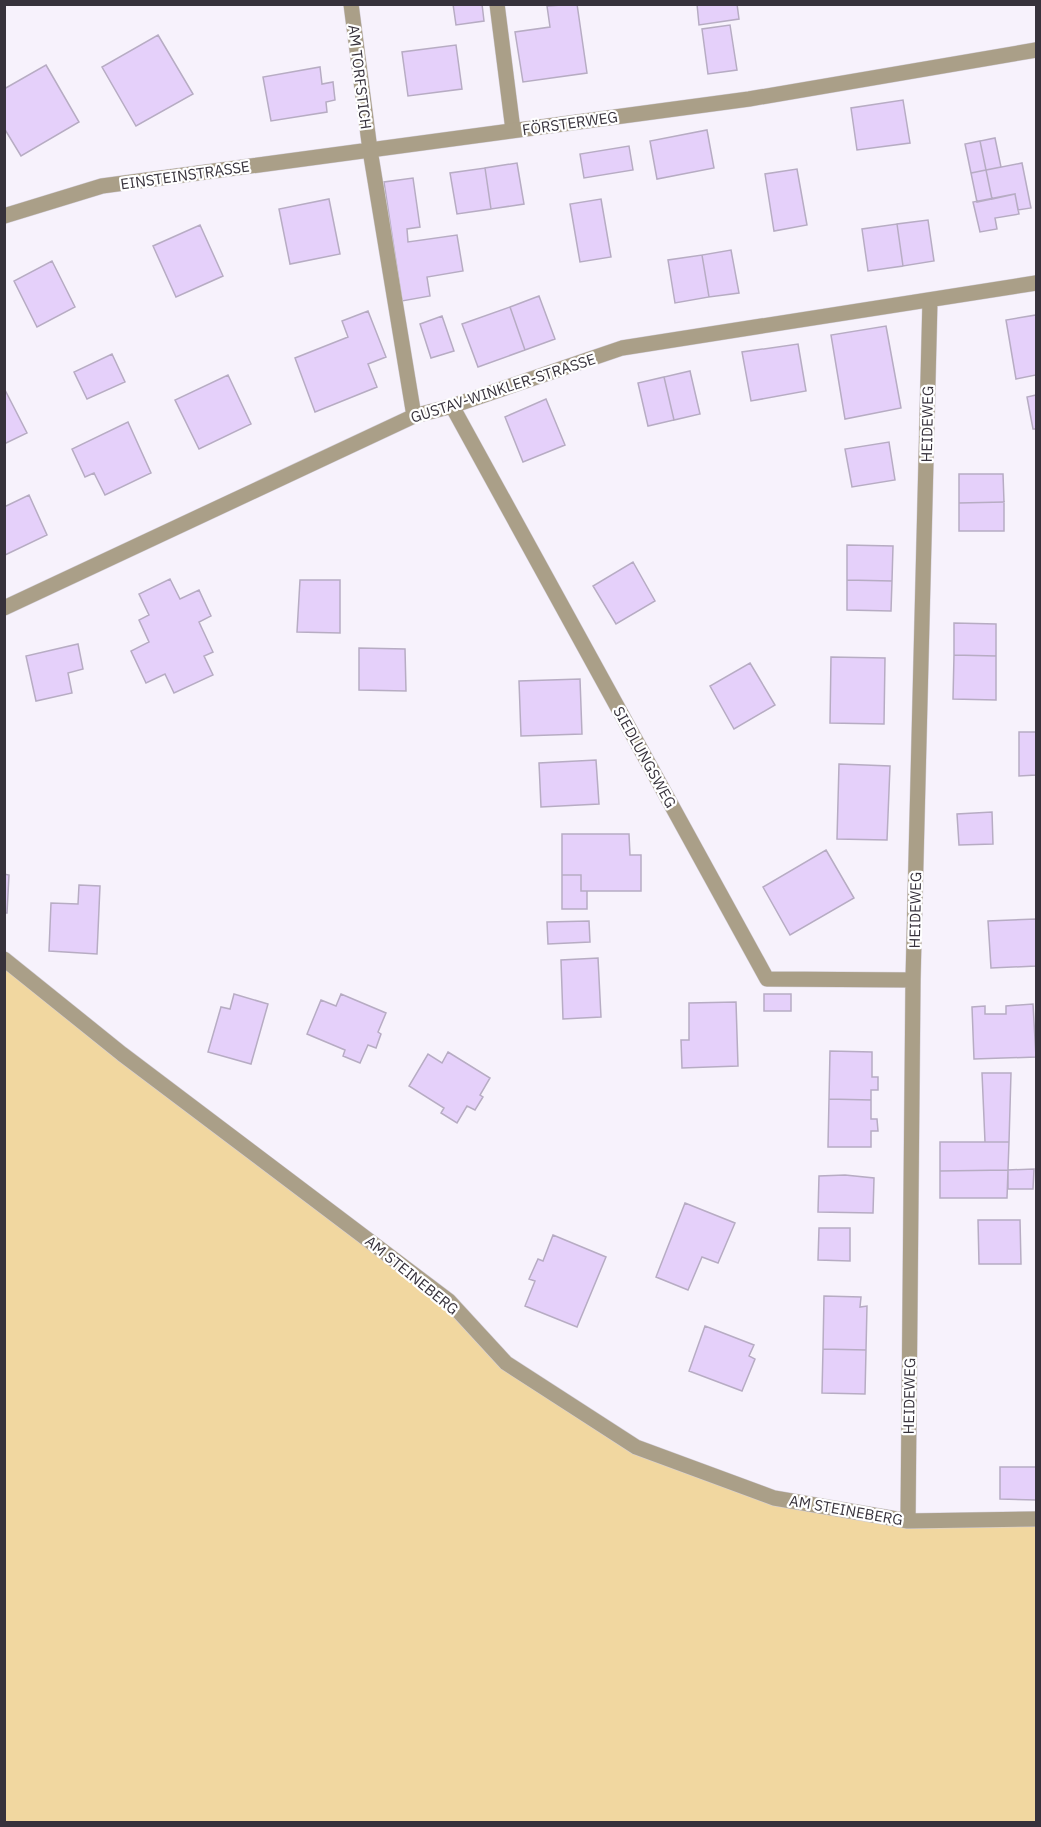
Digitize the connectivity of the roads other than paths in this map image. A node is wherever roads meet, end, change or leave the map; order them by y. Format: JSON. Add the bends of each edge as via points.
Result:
{"nodes":[{"id":1,"x":351,"y":4,"type":"edge"},
{"id":2,"x":497,"y":4,"type":"edge"},
{"id":3,"x":1036,"y":50,"type":"edge"},
{"id":4,"x":513,"y":130,"type":"junction"},
{"id":5,"x":370,"y":150,"type":"junction"},
{"id":6,"x":4,"y":216,"type":"edge"},
{"id":7,"x":1036,"y":283,"type":"edge"},
{"id":8,"x":930,"y":300,"type":"junction"},
{"id":9,"x":452,"y":406,"type":"junction"},
{"id":10,"x":414,"y":416,"type":"junction"},
{"id":11,"x":4,"y":608,"type":"edge"},
{"id":12,"x":4,"y":959,"type":"edge"},
{"id":13,"x":913,"y":980,"type":"junction"},
{"id":14,"x":1036,"y":1520,"type":"edge"},
{"id":15,"x":908,"y":1521,"type":"junction"}],
"edges":[{"from":1,"to":5,"type":"street","name":"AM TORFSTICH"},
{"from":2,"to":4,"type":"street"},
{"from":3,"to":4,"type":"street","name":"FÖRSTERWEG","via":[[749,99]]},
{"from":4,"to":5,"type":"street","name":"FÖRSTERWEG"},
{"from":5,"to":6,"type":"street","name":"EINSTEINSTRASSE","via":[[102,186]]},
{"from":5,"to":10,"type":"street"},
{"from":7,"to":8,"type":"street","name":"GUSTAV-WINKLER-STRASSE"},
{"from":8,"to":9,"type":"street","name":"GUSTAV-WINKLER-STRASSE","via":[[622,348]]},
{"from":8,"to":13,"type":"street","name":"HEIDEWEG"},
{"from":9,"to":10,"type":"street","name":"GUSTAV-WINKLER-STRASSE"},
{"from":9,"to":13,"type":"street","name":"SIEDLUNGSWEG","via":[[767,980]]},
{"from":10,"to":11,"type":"street","name":"GUSTAV-WINKLER-STRASSE"},
{"from":12,"to":15,"type":"street","name":"AM STEINEBERG","via":[[122,1054],[449,1301],[506,1363],[636,1448],[774,1498]]},
{"from":13,"to":15,"type":"street","name":"HEIDEWEG"},
{"from":14,"to":15,"type":"street","name":"AM STEINEBERG"}]}
